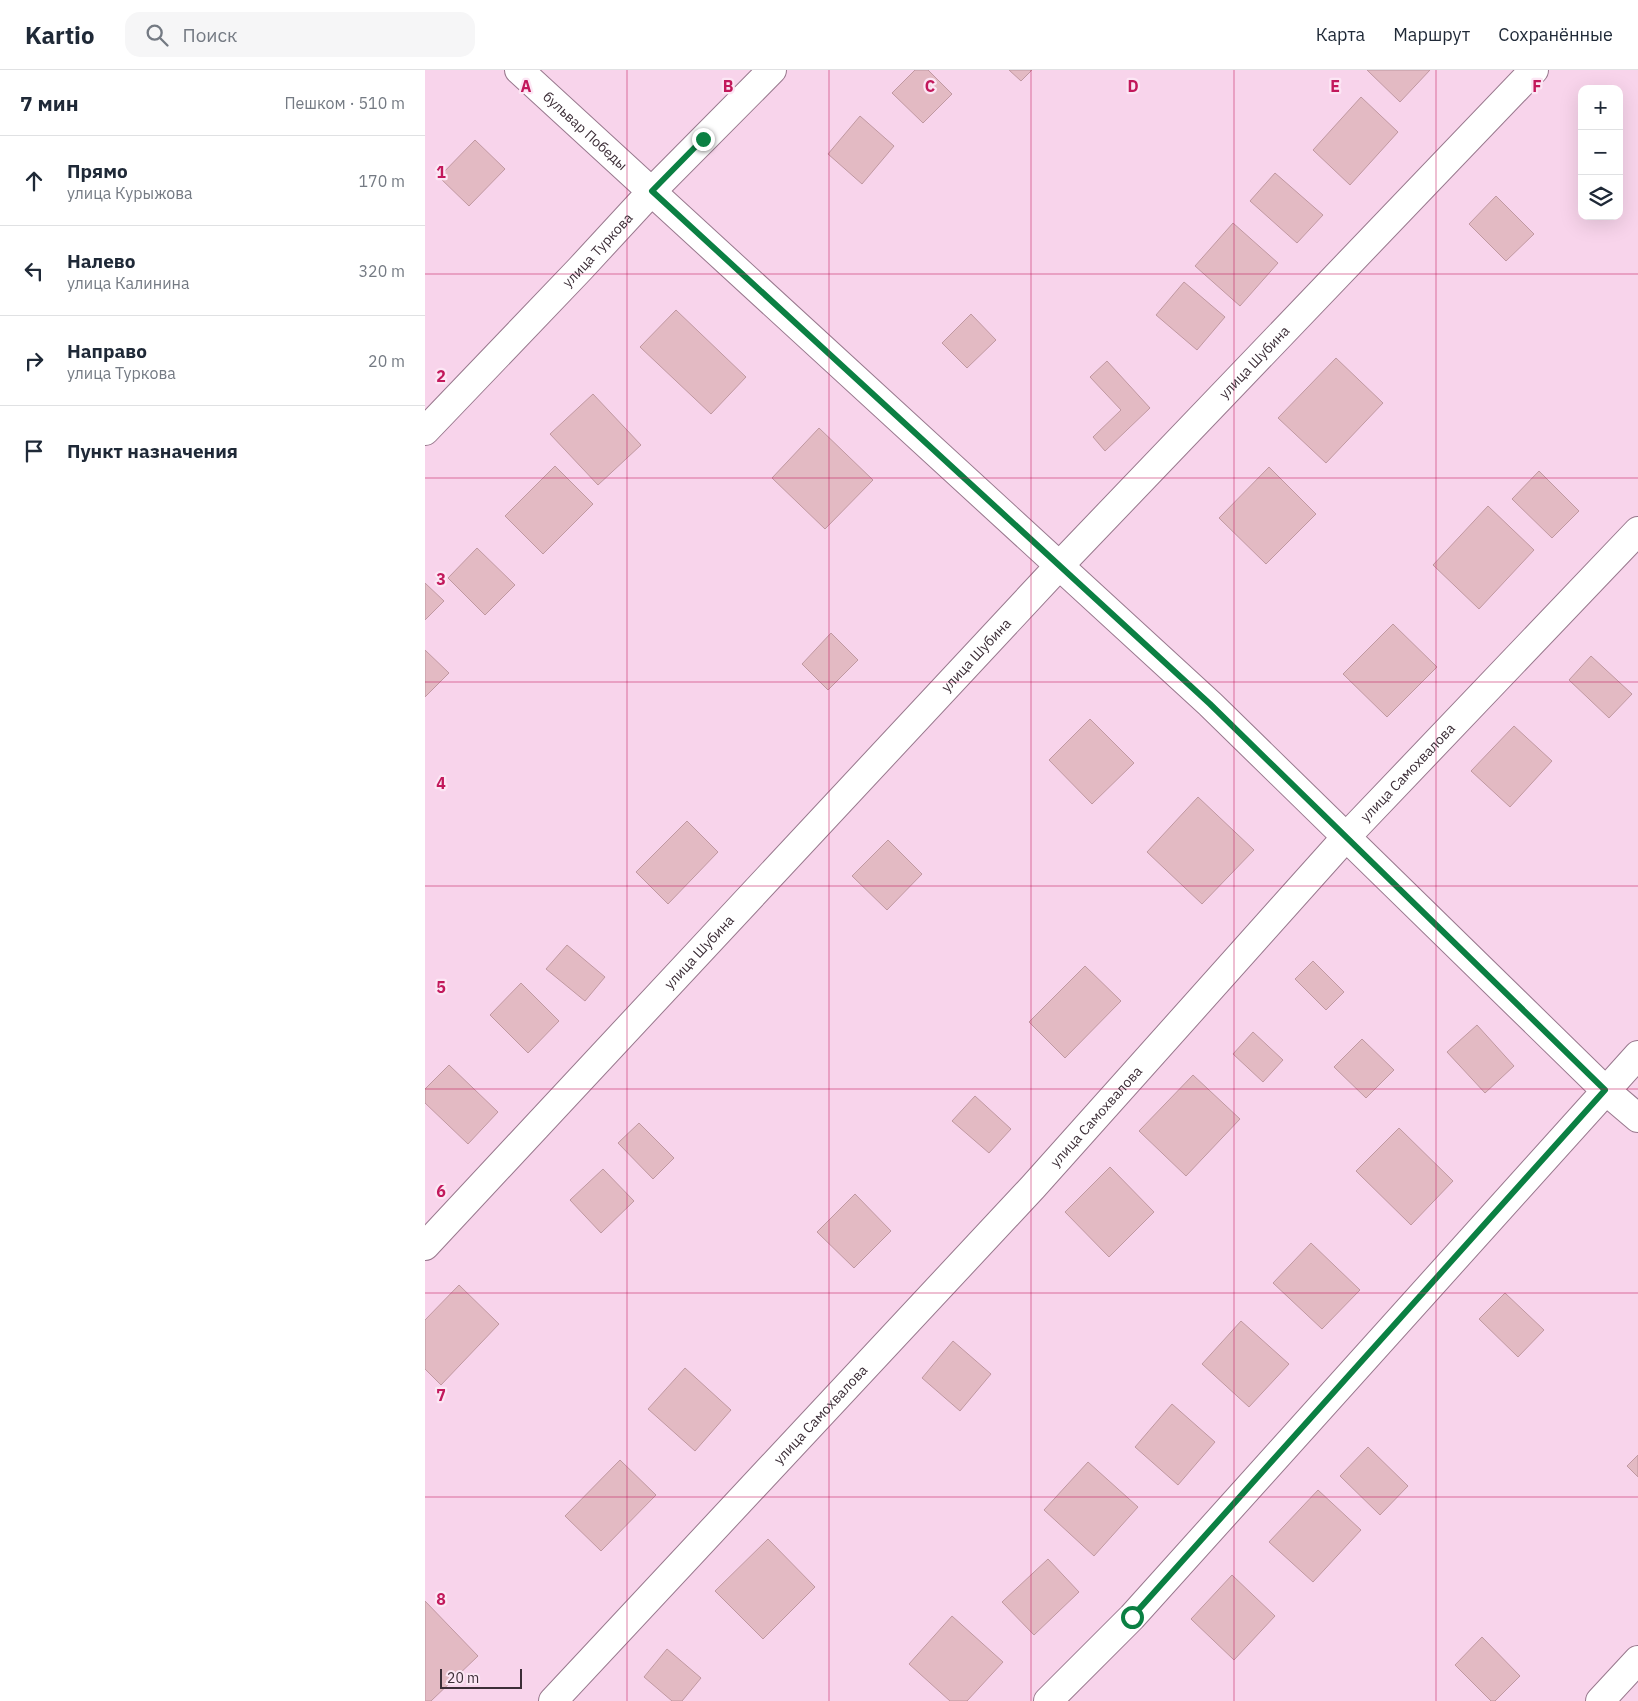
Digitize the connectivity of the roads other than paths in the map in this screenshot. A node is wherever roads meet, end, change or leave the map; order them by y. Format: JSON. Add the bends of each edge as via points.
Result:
{"nodes":[{"id":1,"x":519,"y":70,"type":"edge"},
{"id":2,"x":772,"y":70,"type":"edge"},
{"id":3,"x":1533,"y":70,"type":"edge"},
{"id":4,"x":652,"y":191,"type":"junction"},
{"id":5,"x":425,"y":431,"type":"edge"},
{"id":6,"x":1638,"y":531,"type":"edge"},
{"id":7,"x":1059,"y":566,"type":"junction"},
{"id":8,"x":1347,"y":836,"type":"junction"},
{"id":9,"x":1638,"y":1055,"type":"edge"},
{"id":10,"x":1605,"y":1090,"type":"junction"},
{"id":11,"x":1638,"y":1118,"type":"edge"},
{"id":12,"x":425,"y":1246,"type":"edge"},
{"id":13,"x":1638,"y":1660,"type":"edge"},
{"id":14,"x":553,"y":1701,"type":"edge"},
{"id":15,"x":1047,"y":1701,"type":"edge"},
{"id":16,"x":1600,"y":1701,"type":"edge"}],
"edges":[{"from":1,"to":4,"type":"street","name":"бульвар Победы"},
{"from":2,"to":4,"type":"street","name":"улица Туркова"},
{"from":3,"to":7,"type":"street","name":"улица Шубина"},
{"from":4,"to":5,"type":"street","name":"улица Туркова"},
{"from":4,"to":7,"type":"street","name":"бульвар Победы"},
{"from":6,"to":8,"type":"street","name":"улица Самохвалова"},
{"from":7,"to":8,"type":"street","name":"бульвар Победы","via":[[1210,704]]},
{"from":7,"to":12,"type":"street","name":"улица Шубина"},
{"from":8,"to":10,"type":"street","name":"бульвар Победы"},
{"from":8,"to":14,"type":"street","name":"улица Самохвалова","via":[[1033,1188]]},
{"from":9,"to":10,"type":"street"},
{"from":10,"to":11,"type":"street","name":"бульвар Победы"},
{"from":10,"to":15,"type":"street","via":[[1132,1617]]},
{"from":13,"to":16,"type":"street"}]}
